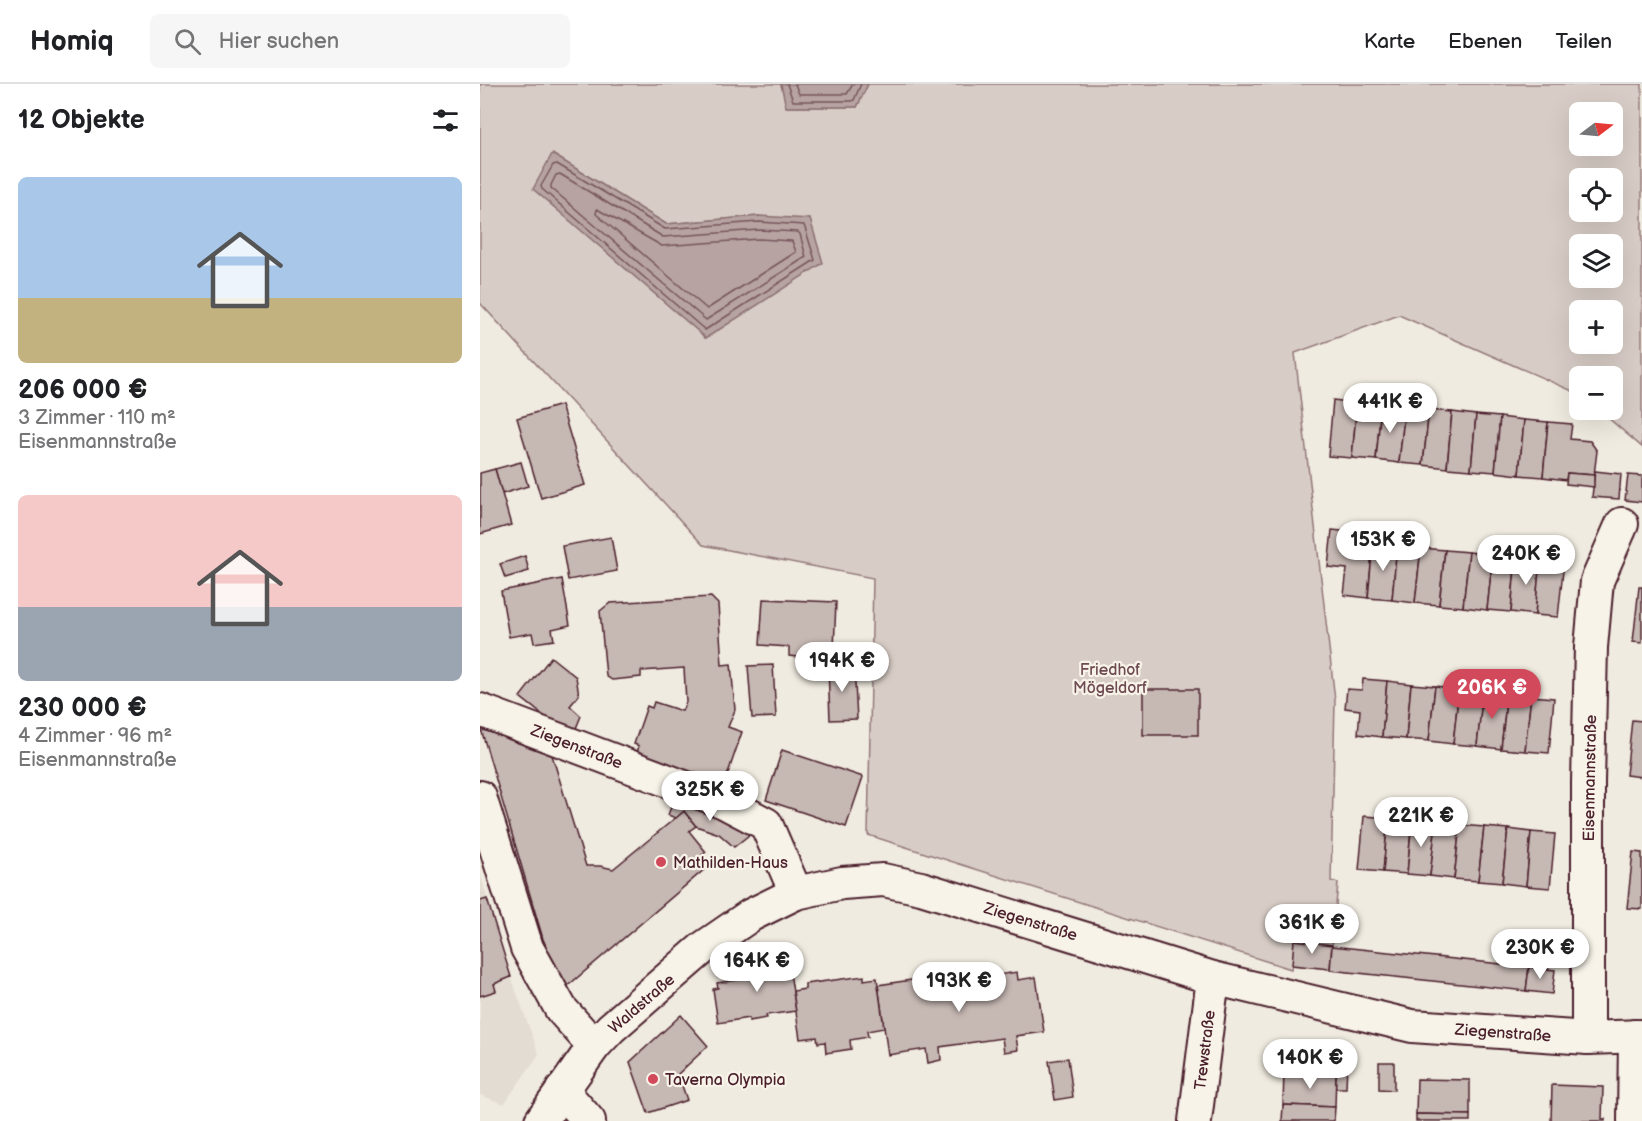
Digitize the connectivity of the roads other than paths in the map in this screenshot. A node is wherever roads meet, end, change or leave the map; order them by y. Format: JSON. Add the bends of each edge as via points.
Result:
{"nodes":[{"id":1,"x":1622,"y":524,"type":"dead end"},
{"id":2,"x":480,"y":710,"type":"edge"},
{"id":3,"x":480,"y":797,"type":"edge"},
{"id":4,"x":796,"y":893,"type":"junction"},
{"id":5,"x":1213,"y":978,"type":"junction"},
{"id":6,"x":1639,"y":1036,"type":"edge"},
{"id":7,"x":1588,"y":1038,"type":"junction"},
{"id":8,"x":594,"y":1046,"type":"junction"},
{"id":9,"x":562,"y":1090,"type":"junction"},
{"id":10,"x":541,"y":1121,"type":"edge"},
{"id":11,"x":589,"y":1121,"type":"edge"},
{"id":12,"x":1195,"y":1121,"type":"edge"},
{"id":13,"x":1635,"y":1121,"type":"edge"}],
"edges":[{"from":1,"to":7,"type":"street","name":"Eisenmannstraße","via":[[1597,581],[1591,647]]},
{"from":2,"to":4,"type":"street","name":"Ziegenstraße","via":[[724,802],[765,824]]},
{"from":3,"to":8,"type":"street","via":[[527,948],[561,1010]]},
{"from":4,"to":5,"type":"street","name":"Ziegenstraße","via":[[883,879]]},
{"from":4,"to":8,"type":"street","name":"Waldstraße","via":[[751,915],[703,948]]},
{"from":5,"to":7,"type":"street","name":"Ziegenstraße","via":[[1412,1026]]},
{"from":5,"to":12,"type":"street","name":"Trewstraße"},
{"from":6,"to":7,"type":"street","name":"Ziegenstraße"},
{"from":6,"to":13,"type":"street"},
{"from":8,"to":9,"type":"street","name":"Waldstraße"},
{"from":9,"to":10,"type":"street","name":"Waldstraße"},
{"from":9,"to":11,"type":"street"}]}
